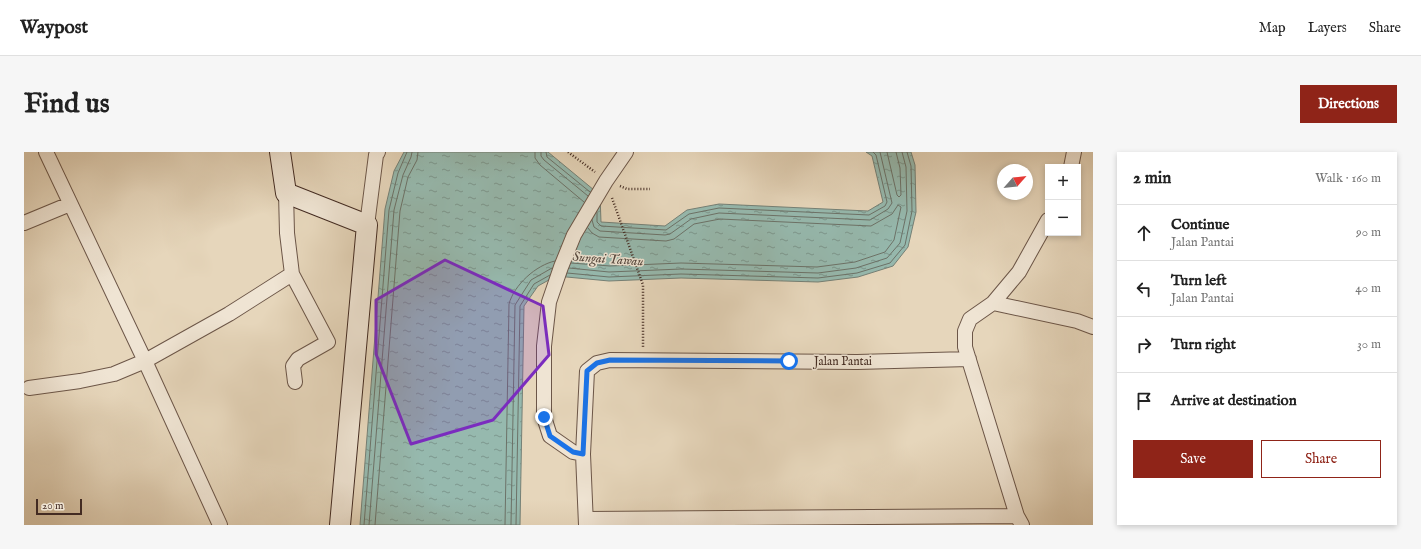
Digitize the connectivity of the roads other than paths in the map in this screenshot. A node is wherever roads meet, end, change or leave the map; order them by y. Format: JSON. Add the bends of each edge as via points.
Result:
{"nodes":[{"id":1,"x":46,"y":152,"type":"edge"},
{"id":2,"x":280,"y":152,"type":"edge"},
{"id":3,"x":378,"y":152,"type":"edge"},
{"id":4,"x":626,"y":152,"type":"edge"},
{"id":5,"x":1074,"y":152,"type":"edge"},
{"id":6,"x":1072,"y":164,"type":"edge"},
{"id":7,"x":286,"y":192,"type":"junction"},
{"id":8,"x":70,"y":204,"type":"junction"},
{"id":9,"x":24,"y":223,"type":"edge"},
{"id":10,"x":367,"y":225,"type":"junction"},
{"id":11,"x":1045,"y":225,"type":"edge"},
{"id":12,"x":292,"y":274,"type":"junction"},
{"id":13,"x":993,"y":303,"type":"junction"},
{"id":14,"x":1093,"y":327,"type":"edge"},
{"id":15,"x":969,"y":359,"type":"junction"},
{"id":16,"x":145,"y":360,"type":"junction"},
{"id":17,"x":295,"y":382,"type":"dead end"},
{"id":18,"x":29,"y":388,"type":"dead end"},
{"id":19,"x":583,"y":454,"type":"junction"},
{"id":20,"x":1020,"y":521,"type":"edge"},
{"id":21,"x":586,"y":522,"type":"edge"},
{"id":22,"x":220,"y":525,"type":"edge"},
{"id":23,"x":340,"y":525,"type":"edge"}],
"edges":[{"from":1,"to":8,"type":"street"},
{"from":2,"to":7,"type":"street"},
{"from":3,"to":10,"type":"street"},
{"from":4,"to":19,"type":"street","via":[[574,235],[549,302],[544,346],[544,417],[550,436],[573,452]]},
{"from":5,"to":6,"type":"street"},
{"from":7,"to":10,"type":"street"},
{"from":7,"to":12,"type":"street"},
{"from":8,"to":9,"type":"street"},
{"from":8,"to":16,"type":"street"},
{"from":10,"to":23,"type":"street"},
{"from":11,"to":13,"type":"street","via":[[1019,272]]},
{"from":12,"to":16,"type":"street","via":[[229,314]]},
{"from":12,"to":17,"type":"street","via":[[328,342],[298,359],[293,366]]},
{"from":13,"to":14,"type":"street","via":[[1077,321]]},
{"from":13,"to":15,"type":"street","via":[[970,319],[965,331],[965,346]]},
{"from":15,"to":19,"type":"street","name":"Jalan Pantai","via":[[857,362],[610,360],[597,363],[587,371]]},
{"from":15,"to":20,"type":"street"},
{"from":16,"to":18,"type":"street","via":[[114,374]]},
{"from":16,"to":22,"type":"street"},
{"from":19,"to":21,"type":"street","name":"Jalan Pantai"},
{"from":20,"to":21,"type":"street"}]}
